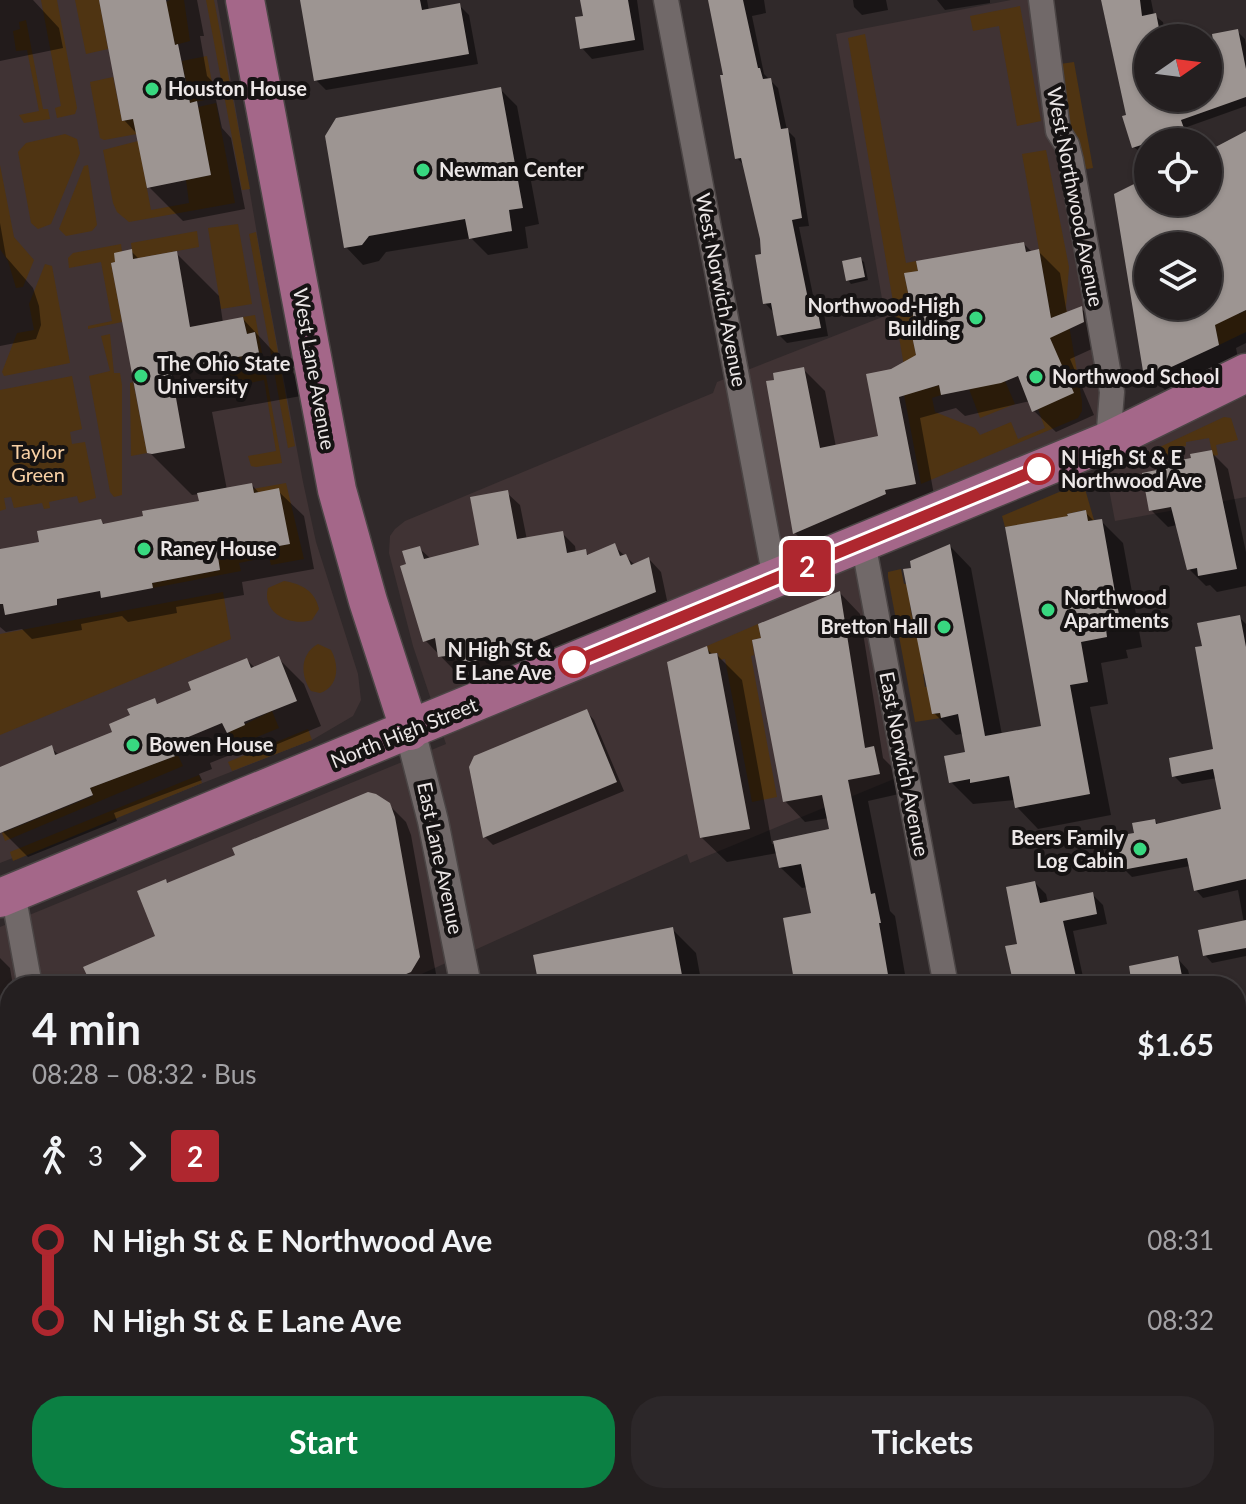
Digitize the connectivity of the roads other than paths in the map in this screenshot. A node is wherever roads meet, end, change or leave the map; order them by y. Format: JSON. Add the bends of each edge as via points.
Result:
{"nodes":[{"id":1,"x":245,"y":0,"type":"edge"},
{"id":2,"x":666,"y":0,"type":"edge"},
{"id":3,"x":1041,"y":0,"type":"edge"},
{"id":4,"x":1245,"y":382,"type":"edge"},
{"id":5,"x":1108,"y":441,"type":"junction"},
{"id":6,"x":863,"y":542,"type":"junction"},
{"id":7,"x":775,"y":579,"type":"junction"},
{"id":8,"x":410,"y":731,"type":"junction"},
{"id":9,"x":6,"y":895,"type":"edge"},
{"id":10,"x":27,"y":976,"type":"edge"},
{"id":11,"x":464,"y":976,"type":"edge"},
{"id":12,"x":944,"y":976,"type":"edge"}],
"edges":[{"from":1,"to":8,"type":"main road","name":"West Lane Avenue","via":[[337,490]]},
{"from":2,"to":7,"type":"street","name":"West Norwich Avenue"},
{"from":3,"to":5,"type":"street","name":"West Northwood Avenue","via":[[1058,131],[1067,145],[1077,189],[1112,392]]},
{"from":4,"to":5,"type":"main road","name":"North High Street"},
{"from":5,"to":6,"type":"main road","name":"North High Street"},
{"from":6,"to":7,"type":"main road","name":"North High Street"},
{"from":6,"to":12,"type":"street","name":"East Norwich Avenue"},
{"from":7,"to":8,"type":"main road","name":"North High Street"},
{"from":8,"to":9,"type":"main road","name":"North High Street"},
{"from":8,"to":11,"type":"street","name":"East Lane Avenue"},
{"from":9,"to":10,"type":"street"}]}
